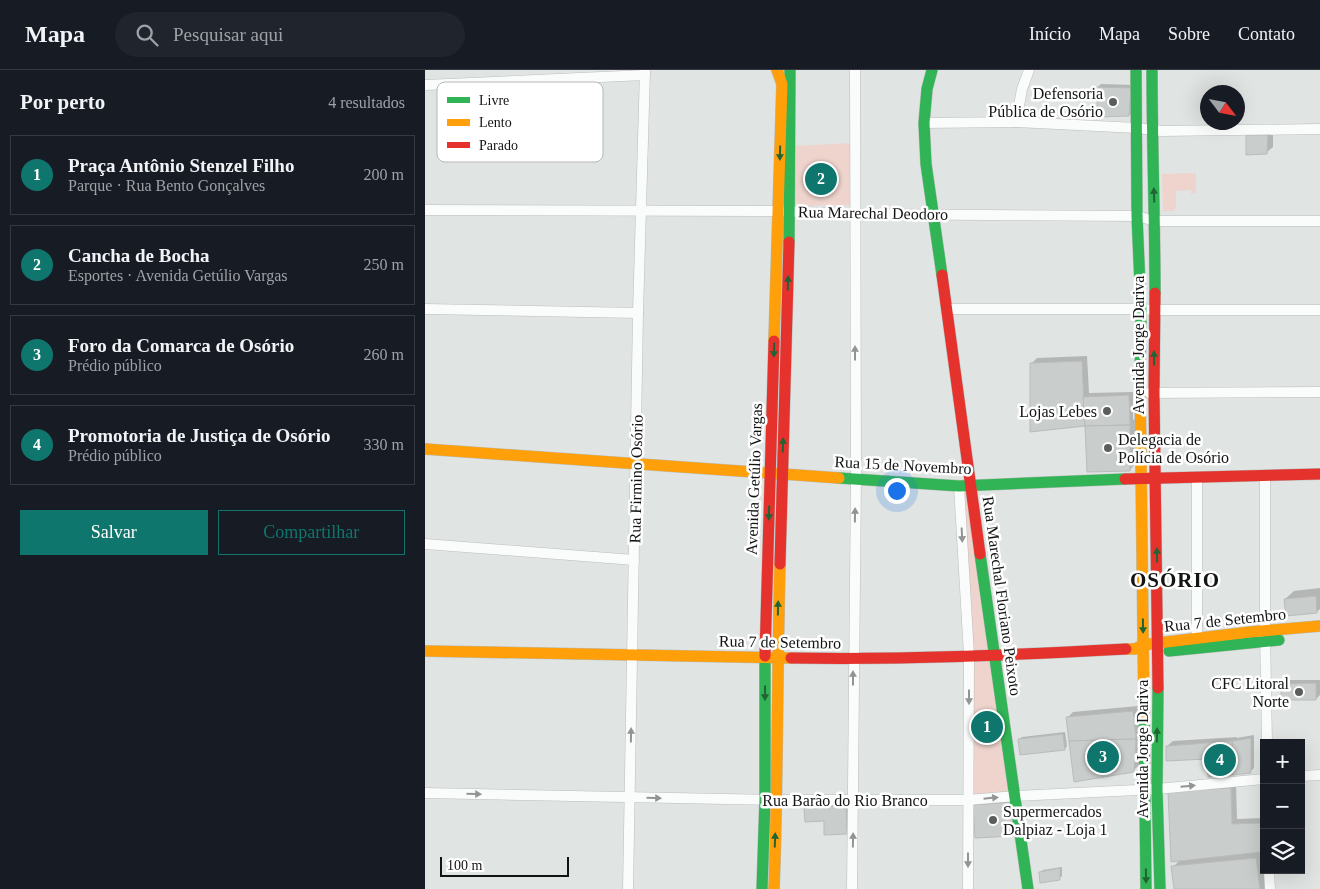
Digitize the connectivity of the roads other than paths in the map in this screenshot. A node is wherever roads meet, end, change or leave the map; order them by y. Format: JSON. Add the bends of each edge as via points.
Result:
{"nodes":[{"id":1,"x":777,"y":70,"type":"edge"},
{"id":2,"x":790,"y":70,"type":"edge"},
{"id":3,"x":855,"y":70,"type":"edge"},
{"id":4,"x":931,"y":70,"type":"edge"},
{"id":5,"x":1029,"y":70,"type":"edge"},
{"id":6,"x":1136,"y":70,"type":"edge"},
{"id":7,"x":1152,"y":70,"type":"edge"},
{"id":8,"x":645,"y":73,"type":"edge"},
{"id":9,"x":480,"y":82,"type":"edge"},
{"id":10,"x":786,"y":122,"type":"junction"},
{"id":11,"x":1016,"y":122,"type":"junction"},
{"id":12,"x":924,"y":123,"type":"junction"},
{"id":13,"x":1137,"y":128,"type":"junction"},
{"id":14,"x":1152,"y":129,"type":"junction"},
{"id":15,"x":1320,"y":130,"type":"edge"},
{"id":16,"x":1153,"y":169,"type":"junction"},
{"id":17,"x":1137,"y":170,"type":"junction"},
{"id":18,"x":425,"y":210,"type":"edge"},
{"id":19,"x":641,"y":211,"type":"junction"},
{"id":20,"x":784,"y":211,"type":"junction"},
{"id":21,"x":854,"y":214,"type":"junction"},
{"id":22,"x":934,"y":214,"type":"junction"},
{"id":23,"x":1137,"y":216,"type":"junction"},
{"id":24,"x":1155,"y":221,"type":"junction"},
{"id":25,"x":1320,"y":221,"type":"edge"},
{"id":26,"x":425,"y":309,"type":"edge"},
{"id":27,"x":947,"y":309,"type":"junction"},
{"id":28,"x":1141,"y":309,"type":"junction"},
{"id":29,"x":1154,"y":310,"type":"junction"},
{"id":30,"x":1320,"y":310,"type":"edge"},
{"id":31,"x":638,"y":313,"type":"junction"},
{"id":32,"x":1320,"y":392,"type":"edge"},
{"id":33,"x":1140,"y":393,"type":"junction"},
{"id":34,"x":1154,"y":393,"type":"junction"},
{"id":35,"x":425,"y":449,"type":"edge"},
{"id":36,"x":636,"y":463,"type":"junction"},
{"id":37,"x":776,"y":474,"type":"junction"},
{"id":38,"x":1320,"y":474,"type":"edge"},
{"id":39,"x":1265,"y":475,"type":"junction"},
{"id":40,"x":1156,"y":477,"type":"junction"},
{"id":41,"x":1197,"y":477,"type":"junction"},
{"id":42,"x":856,"y":478,"type":"junction"},
{"id":43,"x":1141,"y":478,"type":"junction"},
{"id":44,"x":964,"y":486,"type":"junction"},
{"id":45,"x":425,"y":544,"type":"edge"},
{"id":46,"x":634,"y":560,"type":"junction"},
{"id":47,"x":1320,"y":626,"type":"edge"},
{"id":48,"x":1266,"y":636,"type":"junction"},
{"id":49,"x":1320,"y":636,"type":"edge"},
{"id":50,"x":1197,"y":644,"type":"junction"},
{"id":51,"x":1158,"y":647,"type":"junction"},
{"id":52,"x":1140,"y":649,"type":"junction"},
{"id":53,"x":425,"y":650,"type":"edge"},
{"id":54,"x":632,"y":654,"type":"junction"},
{"id":55,"x":969,"y":655,"type":"junction"},
{"id":56,"x":995,"y":656,"type":"junction"},
{"id":57,"x":771,"y":658,"type":"junction"},
{"id":58,"x":853,"y":659,"type":"junction"},
{"id":59,"x":1267,"y":739,"type":"edge"},
{"id":60,"x":1320,"y":775,"type":"edge"},
{"id":61,"x":1305,"y":776,"type":"edge"},
{"id":62,"x":1260,"y":779,"type":"edge"},
{"id":63,"x":1157,"y":789,"type":"junction"},
{"id":64,"x":1145,"y":790,"type":"junction"},
{"id":65,"x":425,"y":793,"type":"edge"},
{"id":66,"x":1015,"y":796,"type":"junction"},
{"id":67,"x":630,"y":797,"type":"junction"},
{"id":68,"x":771,"y":799,"type":"junction"},
{"id":69,"x":854,"y":800,"type":"junction"},
{"id":70,"x":969,"y":800,"type":"junction"},
{"id":71,"x":1159,"y":855,"type":"junction"},
{"id":72,"x":1146,"y":856,"type":"junction"},
{"id":73,"x":762,"y":868,"type":"junction"},
{"id":74,"x":775,"y":868,"type":"junction"},
{"id":75,"x":1269,"y":874,"type":"edge"},
{"id":76,"x":628,"y":889,"type":"edge"},
{"id":77,"x":762,"y":889,"type":"edge"},
{"id":78,"x":774,"y":889,"type":"edge"},
{"id":79,"x":852,"y":889,"type":"edge"},
{"id":80,"x":968,"y":889,"type":"edge"},
{"id":81,"x":1028,"y":889,"type":"edge"},
{"id":82,"x":1146,"y":889,"type":"edge"},
{"id":83,"x":1160,"y":889,"type":"edge"},
{"id":84,"x":1270,"y":889,"type":"edge"}],
"edges":[{"from":1,"to":10,"type":"main road","name":"Avenida Getúlio Vargas","via":[[782,84]]},
{"from":2,"to":10,"type":"main road","name":"Avenida Getúlio Vargas"},
{"from":3,"to":21,"type":"street"},
{"from":4,"to":12,"type":"main road","name":"Rua Marechal Floriano Peixoto"},
{"from":5,"to":11,"type":"street"},
{"from":6,"to":13,"type":"main road","name":"Avenida Jorge Dariva"},
{"from":7,"to":14,"type":"main road","name":"Avenida Jorge Dariva"},
{"from":8,"to":9,"type":"street"},
{"from":8,"to":19,"type":"street","name":"Rua Firmino Osório"},
{"from":10,"to":20,"type":"main road","name":"Avenida Getúlio Vargas"},
{"from":11,"to":12,"type":"street"},
{"from":11,"to":13,"type":"street"},
{"from":12,"to":22,"type":"main road","name":"Rua Marechal Floriano Peixoto"},
{"from":13,"to":14,"type":"street"},
{"from":13,"to":17,"type":"main road","name":"Avenida Jorge Dariva"},
{"from":14,"to":15,"type":"street"},
{"from":14,"to":16,"type":"main road","name":"Avenida Jorge Dariva"},
{"from":16,"to":17,"type":"main road"},
{"from":24,"to":16,"type":"main road","name":"Avenida Jorge Dariva","one_way":true},
{"from":17,"to":23,"type":"main road","name":"Avenida Jorge Dariva"},
{"from":18,"to":19,"type":"street","name":"Rua Marechal Deodoro"},
{"from":19,"to":20,"type":"street","name":"Rua Marechal Deodoro"},
{"from":19,"to":31,"type":"street","name":"Rua Firmino Osório"},
{"from":20,"to":21,"type":"street","name":"Rua Marechal Deodoro"},
{"from":20,"to":37,"type":"main road","name":"Avenida Getúlio Vargas"},
{"from":21,"to":22,"type":"street","name":"Rua Marechal Deodoro"},
{"from":42,"to":21,"type":"street","one_way":true},
{"from":22,"to":23,"type":"street","name":"Rua Marechal Deodoro"},
{"from":22,"to":27,"type":"main road","name":"Rua Marechal Floriano Peixoto"},
{"from":23,"to":24,"type":"street","name":"Rua Marechal Deodoro"},
{"from":23,"to":28,"type":"main road","name":"Avenida Jorge Dariva"},
{"from":24,"to":25,"type":"street","name":"Rua Marechal Deodoro"},
{"from":24,"to":29,"type":"main road","name":"Avenida Jorge Dariva"},
{"from":26,"to":31,"type":"street"},
{"from":27,"to":28,"type":"street"},
{"from":27,"to":44,"type":"main road","name":"Rua Marechal Floriano Peixoto"},
{"from":28,"to":29,"type":"street"},
{"from":28,"to":33,"type":"main road","name":"Avenida Jorge Dariva"},
{"from":29,"to":30,"type":"street"},
{"from":34,"to":29,"type":"main road","name":"Avenida Jorge Dariva","one_way":true},
{"from":31,"to":36,"type":"street","name":"Rua Firmino Osório"},
{"from":32,"to":34,"type":"street"},
{"from":33,"to":34,"type":"street"},
{"from":33,"to":43,"type":"main road","name":"Avenida Jorge Dariva"},
{"from":34,"to":40,"type":"main road","name":"Avenida Jorge Dariva"},
{"from":35,"to":36,"type":"main road","name":"Rua 15 de Novembro"},
{"from":36,"to":37,"type":"main road","name":"Rua 15 de Novembro"},
{"from":36,"to":46,"type":"street","name":"Rua Firmino Osório"},
{"from":37,"to":42,"type":"main road","name":"Rua 15 de Novembro"},
{"from":37,"to":57,"type":"main road","name":"Avenida Getúlio Vargas"},
{"from":38,"to":39,"type":"main road","name":"Rua 15 de Novembro"},
{"from":39,"to":41,"type":"main road","name":"Rua 15 de Novembro"},
{"from":39,"to":48,"type":"street"},
{"from":40,"to":41,"type":"main road","name":"Rua 15 de Novembro"},
{"from":40,"to":43,"type":"main road","name":"Rua 15 de Novembro"},
{"from":51,"to":40,"type":"main road","name":"Avenida Jorge Dariva","one_way":true},
{"from":41,"to":50,"type":"street"},
{"from":42,"to":44,"type":"main road","name":"Rua 15 de Novembro"},
{"from":58,"to":42,"type":"street","one_way":true},
{"from":43,"to":44,"type":"main road","name":"Rua 15 de Novembro"},
{"from":43,"to":52,"type":"main road","name":"Avenida Jorge Dariva","one_way":true},
{"from":44,"to":55,"type":"street","one_way":true},
{"from":44,"to":56,"type":"main road","name":"Rua Marechal Floriano Peixoto"},
{"from":45,"to":46,"type":"street"},
{"from":46,"to":54,"type":"street","name":"Rua Firmino Osório"},
{"from":47,"to":48,"type":"main road","name":"Rua 7 de Setembro"},
{"from":48,"to":49,"type":"main road","name":"Rua 7 de Setembro"},
{"from":48,"to":50,"type":"main road","name":"Rua 7 de Setembro","via":[[1249,632]]},
{"from":48,"to":59,"type":"street"},
{"from":50,"to":51,"type":"main road","name":"Rua 7 de Setembro"},
{"from":51,"to":52,"type":"main road","name":"Rua 7 de Setembro"},
{"from":63,"to":51,"type":"main road","name":"Avenida Jorge Dariva","one_way":true},
{"from":52,"to":56,"type":"main road","name":"Rua 7 de Setembro"},
{"from":52,"to":64,"type":"main road","name":"Avenida Jorge Dariva"},
{"from":53,"to":54,"type":"main road","name":"Rua 7 de Setembro"},
{"from":54,"to":57,"type":"main road","name":"Rua 7 de Setembro"},
{"from":67,"to":54,"type":"street","name":"Rua Firmino Osório","one_way":true},
{"from":55,"to":56,"type":"main road","name":"Rua 7 de Setembro"},
{"from":55,"to":58,"type":"main road","name":"Rua 7 de Setembro"},
{"from":55,"to":70,"type":"street","one_way":true},
{"from":56,"to":66,"type":"main road","name":"Rua Marechal Floriano Peixoto"},
{"from":57,"to":58,"type":"main road","name":"Rua 7 de Setembro"},
{"from":57,"to":68,"type":"main road","name":"Avenida Getúlio Vargas"},
{"from":69,"to":58,"type":"street","one_way":true},
{"from":60,"to":61,"type":"street"},
{"from":63,"to":62,"type":"street","name":"Rua Barão do Rio Branco","one_way":true},
{"from":63,"to":64,"type":"street","name":"Rua Barão do Rio Branco"},
{"from":63,"to":71,"type":"main road","name":"Avenida Jorge Dariva"},
{"from":64,"to":66,"type":"street","name":"Rua Barão do Rio Branco"},
{"from":64,"to":72,"type":"main road","name":"Avenida Jorge Dariva"},
{"from":65,"to":67,"type":"street","name":"Rua Barão do Rio Branco","one_way":true},
{"from":70,"to":66,"type":"street","name":"Rua Barão do Rio Branco","one_way":true},
{"from":66,"to":81,"type":"main road","name":"Rua Marechal Floriano Peixoto"},
{"from":67,"to":68,"type":"street","name":"Rua Barão do Rio Branco","one_way":true},
{"from":67,"to":76,"type":"street","name":"Rua Firmino Osório"},
{"from":68,"to":69,"type":"street","name":"Rua Barão do Rio Branco"},
{"from":68,"to":73,"type":"main road","name":"Avenida Getúlio Vargas"},
{"from":74,"to":68,"type":"main road","name":"Avenida Getúlio Vargas","one_way":true},
{"from":69,"to":70,"type":"street","name":"Rua Barão do Rio Branco"},
{"from":79,"to":69,"type":"street","one_way":true},
{"from":70,"to":80,"type":"street","one_way":true},
{"from":71,"to":72,"type":"main road"},
{"from":71,"to":83,"type":"main road","name":"Avenida Jorge Dariva"},
{"from":72,"to":82,"type":"main road","name":"Avenida Jorge Dariva","one_way":true},
{"from":73,"to":74,"type":"main road"},
{"from":73,"to":77,"type":"main road","name":"Avenida Getúlio Vargas"},
{"from":74,"to":78,"type":"main road","name":"Avenida Getúlio Vargas"},
{"from":75,"to":84,"type":"street"}]}
